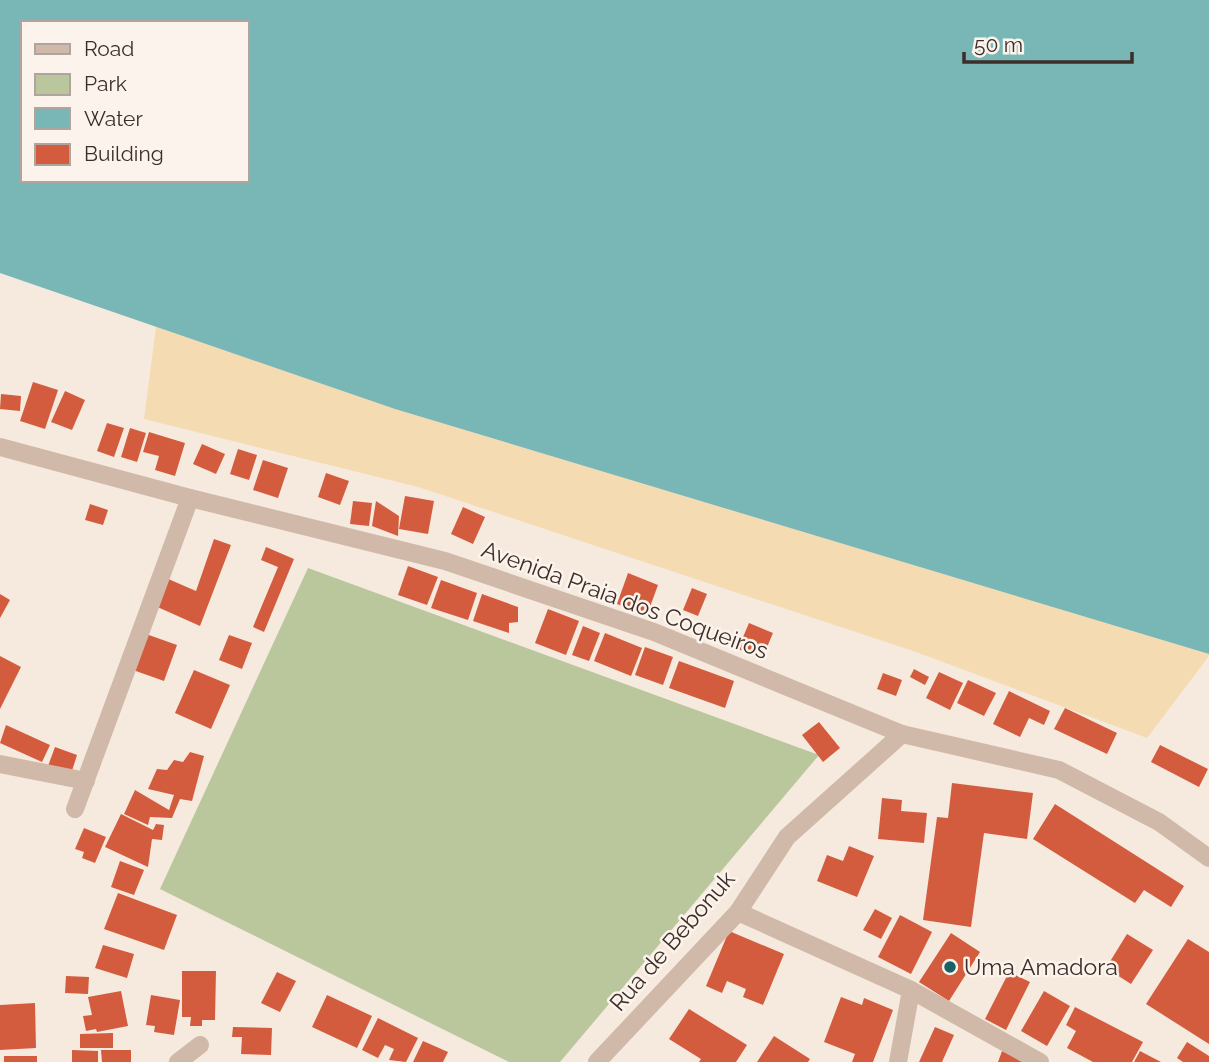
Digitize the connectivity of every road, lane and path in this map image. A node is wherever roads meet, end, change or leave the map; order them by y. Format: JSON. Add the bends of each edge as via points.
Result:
{"nodes":[{"id":1,"x":0,"y":447,"type":"edge"},
{"id":2,"x":190,"y":498,"type":"junction"},
{"id":3,"x":902,"y":734,"type":"junction"},
{"id":4,"x":0,"y":764,"type":"edge"},
{"id":5,"x":86,"y":781,"type":"junction"},
{"id":6,"x":75,"y":809,"type":"dead end"},
{"id":7,"x":1209,"y":858,"type":"edge"},
{"id":8,"x":738,"y":912,"type":"junction"},
{"id":9,"x":911,"y":989,"type":"junction"},
{"id":10,"x":201,"y":1045,"type":"dead end"},
{"id":11,"x":178,"y":1062,"type":"edge"},
{"id":12,"x":597,"y":1062,"type":"edge"},
{"id":13,"x":898,"y":1062,"type":"edge"},
{"id":14,"x":1040,"y":1062,"type":"edge"}],
"edges":[{"from":1,"to":2,"type":"street","name":"Avenida Praia dos Coqueiros"},
{"from":2,"to":3,"type":"street","name":"Avenida Praia dos Coqueiros","via":[[445,561],[654,632]]},
{"from":2,"to":5,"type":"street"},
{"from":3,"to":7,"type":"street","name":"Avenida Praia dos Coqueiros","via":[[1059,770],[1159,822]]},
{"from":3,"to":8,"type":"street","name":"Rua de Bebonuk","via":[[787,837]]},
{"from":4,"to":5,"type":"street"},
{"from":5,"to":6,"type":"street"},
{"from":8,"to":9,"type":"street"},
{"from":8,"to":12,"type":"street","name":"Rua de Bebonuk"},
{"from":9,"to":13,"type":"street"},
{"from":9,"to":14,"type":"street"},
{"from":10,"to":11,"type":"street"}]}
